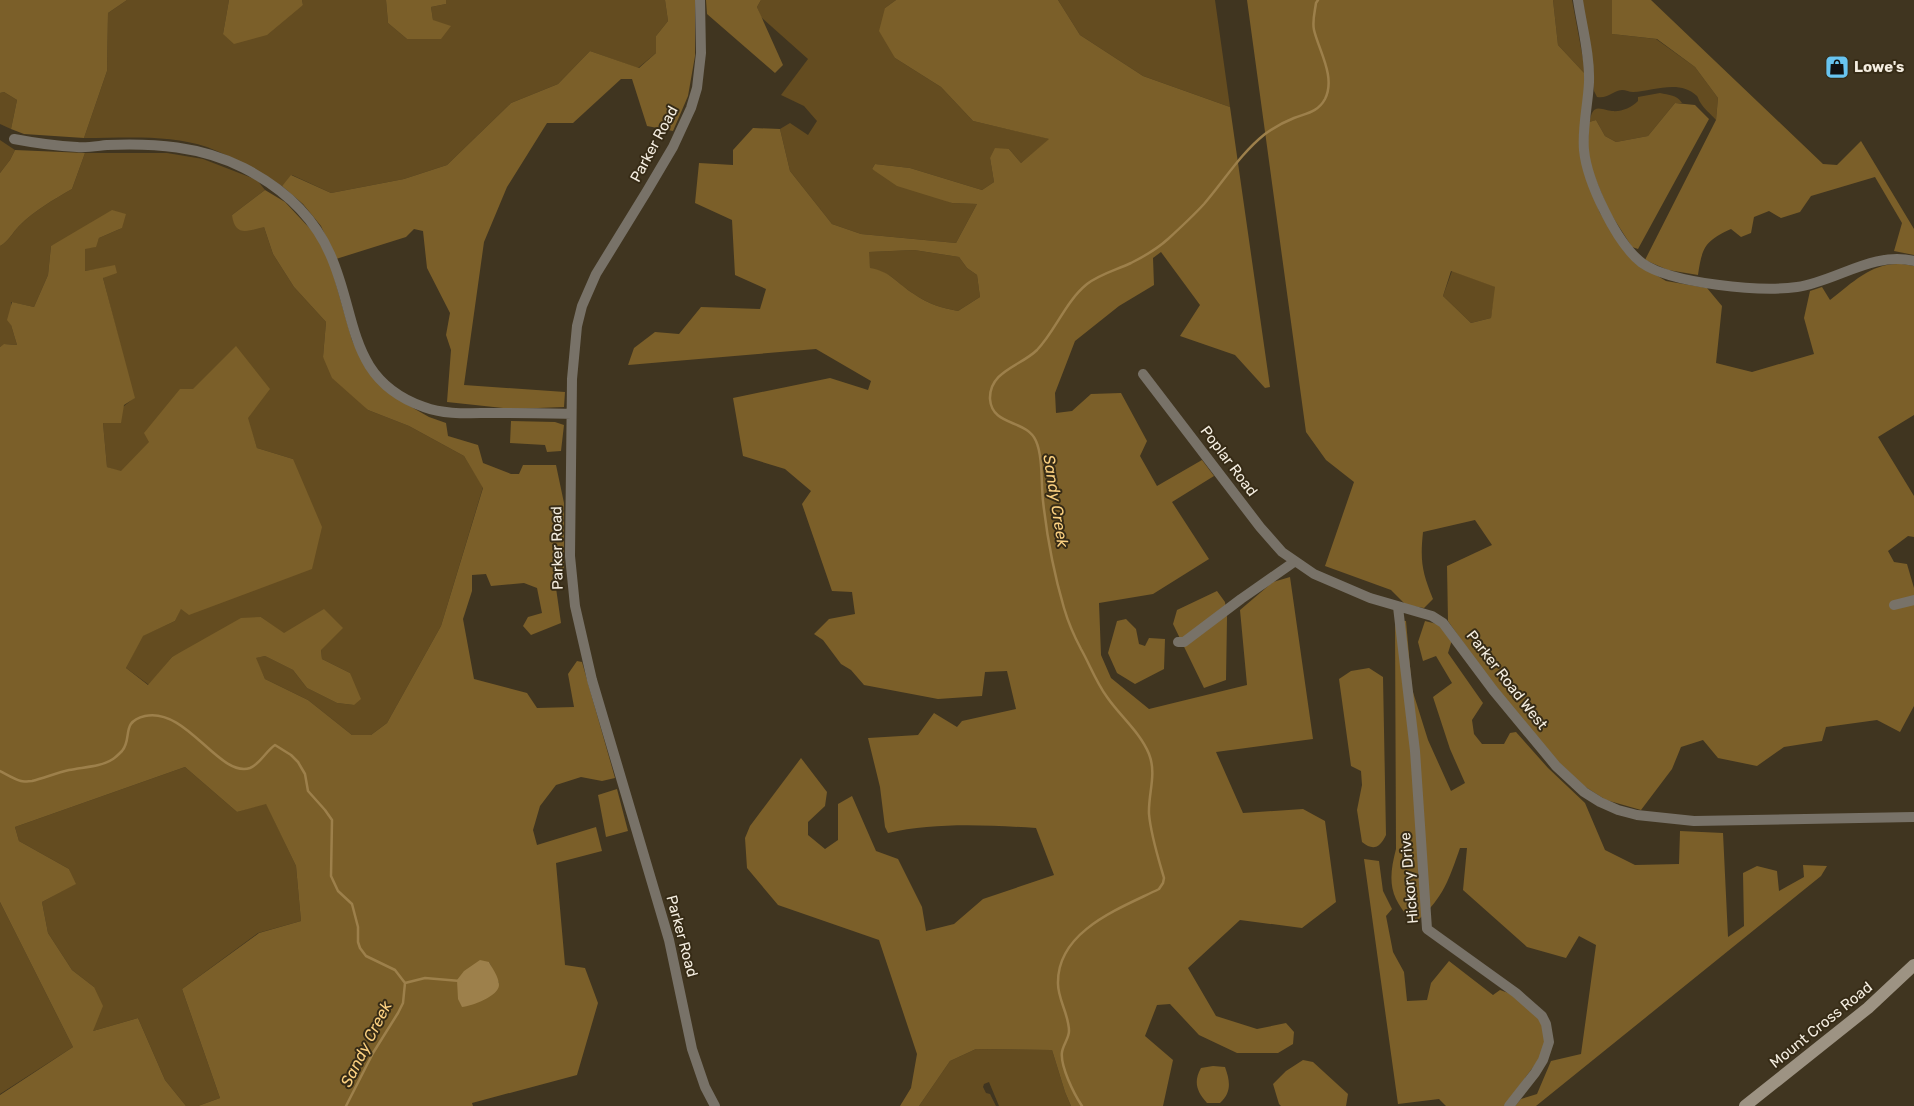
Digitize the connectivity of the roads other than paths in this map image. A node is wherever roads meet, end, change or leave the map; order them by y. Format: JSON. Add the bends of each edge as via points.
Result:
{"nodes":[{"id":1,"x":700,"y":0,"type":"edge"},
{"id":2,"x":1578,"y":0,"type":"edge"},
{"id":3,"x":14,"y":139,"type":"dead end"},
{"id":4,"x":1914,"y":261,"type":"edge"},
{"id":5,"x":1143,"y":374,"type":"dead end"},
{"id":6,"x":571,"y":414,"type":"junction"},
{"id":7,"x":1294,"y":562,"type":"junction"},
{"id":8,"x":1914,"y":600,"type":"edge"},
{"id":9,"x":1894,"y":605,"type":"dead end"},
{"id":10,"x":1398,"y":607,"type":"junction"},
{"id":11,"x":1178,"y":642,"type":"dead end"},
{"id":12,"x":1914,"y":817,"type":"edge"},
{"id":13,"x":1914,"y":966,"type":"edge"},
{"id":14,"x":715,"y":1106,"type":"edge"},
{"id":15,"x":1509,"y":1106,"type":"edge"},
{"id":16,"x":1745,"y":1106,"type":"edge"}],
"edges":[{"from":1,"to":6,"type":"street","name":"Parker Road","via":[[701,53],[693,102],[673,147],[587,292],[577,326]]},
{"from":2,"to":4,"type":"street","via":[[1589,69],[1584,140],[1586,164],[1611,221],[1642,263],[1697,281],[1780,289],[1812,284],[1883,260]]},
{"from":3,"to":6,"type":"street","via":[[76,147],[153,145],[184,148],[244,168],[286,195],[312,222],[330,254],[356,340],[376,376],[390,388],[407,400],[439,411]]},
{"from":5,"to":7,"type":"street","name":"Poplar Road","via":[[1260,528]]},
{"from":6,"to":14,"type":"street","name":"Parker Road","via":[[570,556],[575,606],[592,680],[669,940],[692,1048]]},
{"from":7,"to":10,"type":"street","name":"Parker Road West","via":[[1314,574]]},
{"from":7,"to":11,"type":"street","via":[[1184,642]]},
{"from":8,"to":9,"type":"street"},
{"from":10,"to":12,"type":"street","name":"Parker Road West","via":[[1432,616],[1446,625],[1493,690],[1556,766],[1600,802],[1637,815],[1694,821]]},
{"from":10,"to":15,"type":"street","name":"Hickory Drive","via":[[1415,751],[1427,929],[1516,993],[1542,1016],[1549,1033],[1549,1046],[1543,1060]]},
{"from":13,"to":16,"type":"main road","name":"Mount Cross Road","via":[[1868,1008]]}]}
